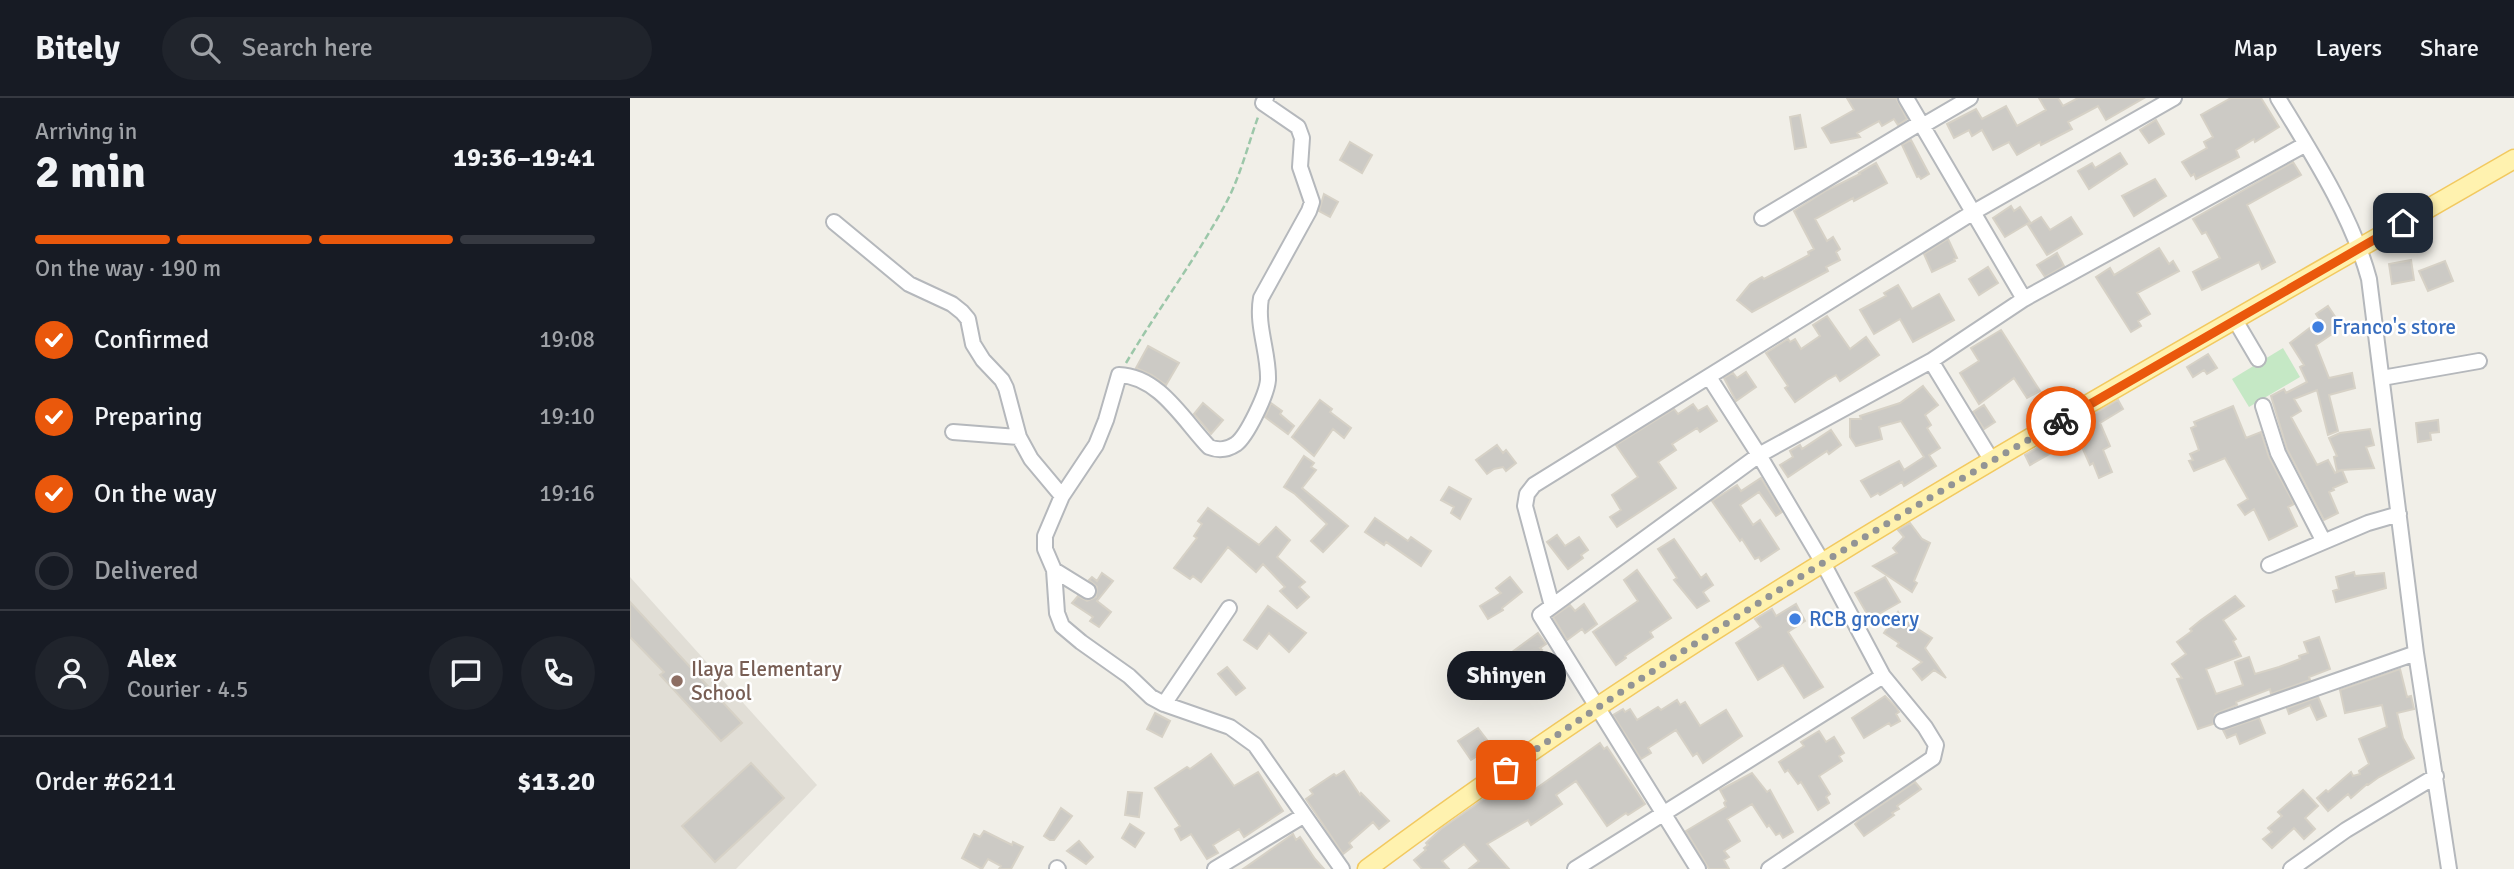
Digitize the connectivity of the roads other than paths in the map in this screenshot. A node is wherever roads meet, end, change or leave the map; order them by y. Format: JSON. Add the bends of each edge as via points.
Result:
{"nodes":[{"id":1,"x":1906,"y":98,"type":"edge"},
{"id":2,"x":1969,"y":98,"type":"edge"},
{"id":3,"x":2175,"y":98,"type":"edge"},
{"id":4,"x":2278,"y":98,"type":"edge"},
{"id":5,"x":1264,"y":100,"type":"edge"},
{"id":6,"x":1921,"y":125,"type":"junction"},
{"id":7,"x":2306,"y":145,"type":"junction"},
{"id":8,"x":2512,"y":165,"type":"edge"},
{"id":9,"x":1972,"y":212,"type":"junction"},
{"id":10,"x":1762,"y":218,"type":"dead end"},
{"id":11,"x":834,"y":222,"type":"dead end"},
{"id":12,"x":2361,"y":247,"type":"junction"},
{"id":13,"x":2024,"y":299,"type":"junction"},
{"id":14,"x":2235,"y":320,"type":"junction"},
{"id":15,"x":2258,"y":359,"type":"dead end"},
{"id":16,"x":1931,"y":361,"type":"junction"},
{"id":17,"x":2479,"y":361,"type":"dead end"},
{"id":18,"x":1709,"y":377,"type":"junction"},
{"id":19,"x":2382,"y":378,"type":"junction"},
{"id":20,"x":2263,"y":406,"type":"dead end"},
{"id":21,"x":953,"y":432,"type":"dead end"},
{"id":22,"x":1019,"y":438,"type":"junction"},
{"id":23,"x":1759,"y":455,"type":"junction"},
{"id":24,"x":1992,"y":461,"type":"junction"},
{"id":25,"x":1062,"y":496,"type":"junction"},
{"id":26,"x":2399,"y":513,"type":"junction"},
{"id":27,"x":2323,"y":540,"type":"junction"},
{"id":28,"x":1823,"y":563,"type":"junction"},
{"id":29,"x":2269,"y":565,"type":"dead end"},
{"id":30,"x":1054,"y":570,"type":"junction"},
{"id":31,"x":1088,"y":591,"type":"dead end"},
{"id":32,"x":1552,"y":606,"type":"junction"},
{"id":33,"x":1229,"y":608,"type":"dead end"},
{"id":34,"x":2416,"y":653,"type":"junction"},
{"id":35,"x":1884,"y":676,"type":"junction"},
{"id":36,"x":1164,"y":704,"type":"junction"},
{"id":37,"x":1597,"y":706,"type":"junction"},
{"id":38,"x":2222,"y":721,"type":"dead end"},
{"id":39,"x":2436,"y":776,"type":"junction"},
{"id":40,"x":1663,"y":814,"type":"junction"},
{"id":41,"x":1303,"y":816,"type":"junction"},
{"id":42,"x":1215,"y":869,"type":"edge"},
{"id":43,"x":1342,"y":869,"type":"edge"},
{"id":44,"x":1367,"y":869,"type":"edge"},
{"id":45,"x":1575,"y":869,"type":"edge"},
{"id":46,"x":1698,"y":869,"type":"edge"},
{"id":47,"x":1769,"y":869,"type":"edge"},
{"id":48,"x":2291,"y":869,"type":"edge"},
{"id":49,"x":2449,"y":869,"type":"edge"}],
"edges":[{"from":1,"to":6,"type":"street"},
{"from":2,"to":6,"type":"street"},
{"from":3,"to":9,"type":"street"},
{"from":4,"to":7,"type":"street"},
{"from":5,"to":25,"type":"street","via":[[1298,127],[1300,167],[1312,202],[1261,298],[1268,381],[1247,429],[1238,443],[1223,450],[1209,447],[1145,381],[1119,375],[1096,445]]},
{"from":6,"to":9,"type":"street"},
{"from":6,"to":10,"type":"street"},
{"from":7,"to":12,"type":"street"},
{"from":7,"to":13,"type":"street"},
{"from":8,"to":12,"type":"main road"},
{"from":9,"to":13,"type":"street"},
{"from":9,"to":18,"type":"street"},
{"from":11,"to":22,"type":"street","via":[[909,284],[952,304],[968,319],[973,344],[1006,388]]},
{"from":12,"to":14,"type":"main road"},
{"from":12,"to":19,"type":"street"},
{"from":13,"to":16,"type":"street"},
{"from":14,"to":15,"type":"street"},
{"from":14,"to":24,"type":"main road"},
{"from":16,"to":23,"type":"street"},
{"from":16,"to":24,"type":"street"},
{"from":17,"to":19,"type":"street"},
{"from":18,"to":23,"type":"street"},
{"from":18,"to":32,"type":"street","via":[[1534,485],[1527,494],[1525,506]]},
{"from":19,"to":26,"type":"street"},
{"from":20,"to":27,"type":"street","via":[[2278,453]]},
{"from":21,"to":22,"type":"street"},
{"from":22,"to":25,"type":"street"},
{"from":23,"to":28,"type":"street"},
{"from":23,"to":32,"type":"street"},
{"from":24,"to":28,"type":"main road"},
{"from":25,"to":30,"type":"street","via":[[1045,536]]},
{"from":26,"to":27,"type":"street"},
{"from":26,"to":34,"type":"street"},
{"from":27,"to":29,"type":"street"},
{"from":28,"to":35,"type":"street"},
{"from":28,"to":37,"type":"main road"},
{"from":30,"to":31,"type":"street"},
{"from":30,"to":36,"type":"street","via":[[1056,613],[1062,626]]},
{"from":32,"to":37,"type":"street","via":[[1540,615]]},
{"from":33,"to":36,"type":"street"},
{"from":34,"to":38,"type":"street"},
{"from":34,"to":39,"type":"street"},
{"from":35,"to":40,"type":"street"},
{"from":35,"to":47,"type":"street","via":[[1936,745],[1933,758]]},
{"from":36,"to":41,"type":"street","via":[[1230,727],[1255,745]]},
{"from":37,"to":40,"type":"street"},
{"from":37,"to":44,"type":"main road"},
{"from":39,"to":48,"type":"street"},
{"from":39,"to":49,"type":"street"},
{"from":40,"to":45,"type":"street"},
{"from":40,"to":46,"type":"street"},
{"from":41,"to":42,"type":"street"},
{"from":41,"to":43,"type":"street"}]}
